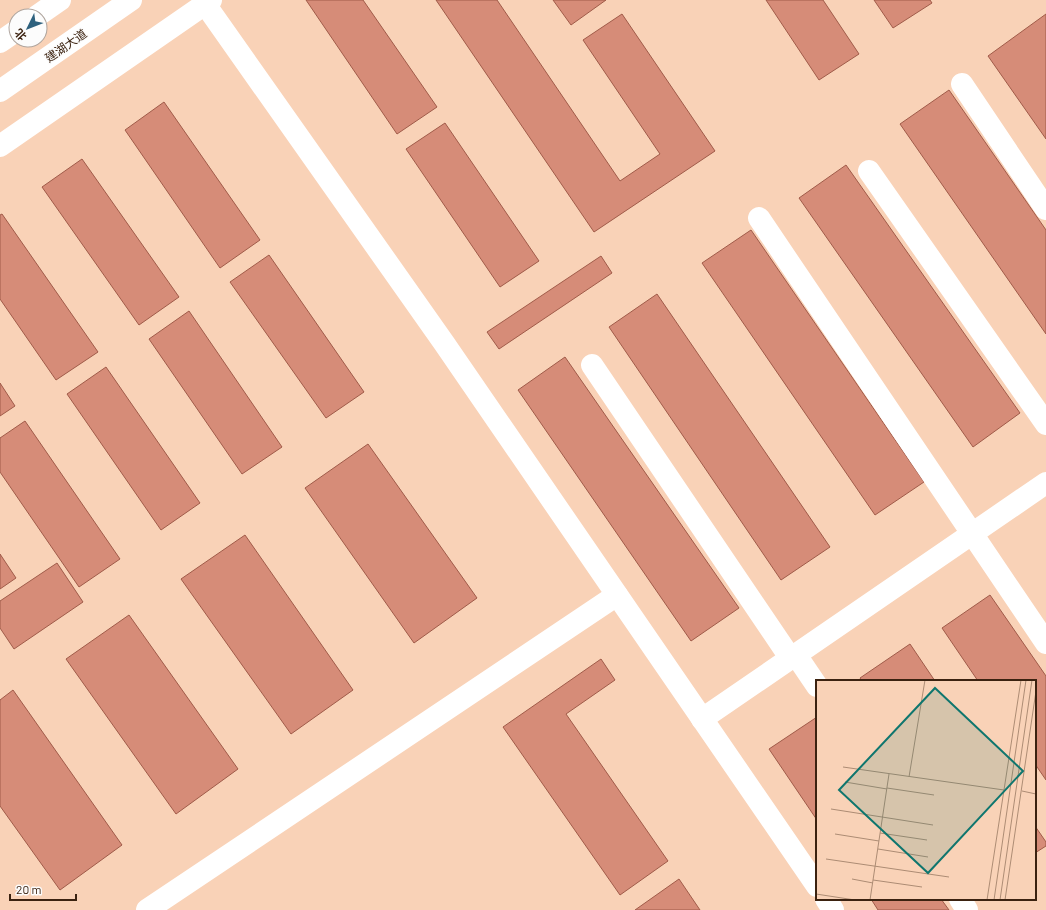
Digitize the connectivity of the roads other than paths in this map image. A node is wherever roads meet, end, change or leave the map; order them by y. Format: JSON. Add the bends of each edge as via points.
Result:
{"nodes":[{"id":1,"x":60,"y":0,"type":"edge"},
{"id":2,"x":131,"y":0,"type":"edge"},
{"id":3,"x":208,"y":2,"type":"edge"},
{"id":4,"x":48,"y":8,"type":"edge"},
{"id":5,"x":962,"y":84,"type":"dead end"},
{"id":6,"x":0,"y":92,"type":"edge"},
{"id":7,"x":0,"y":146,"type":"edge"},
{"id":8,"x":870,"y":172,"type":"dead end"},
{"id":9,"x":1046,"y":209,"type":"edge"},
{"id":10,"x":759,"y":218,"type":"dead end"},
{"id":11,"x":592,"y":365,"type":"dead end"},
{"id":12,"x":1046,"y":424,"type":"edge"},
{"id":13,"x":1046,"y":483,"type":"edge"},
{"id":14,"x":973,"y":534,"type":"junction"},
{"id":15,"x":616,"y":595,"type":"junction"},
{"id":16,"x":1046,"y":643,"type":"edge"},
{"id":17,"x":793,"y":657,"type":"junction"},
{"id":18,"x":816,"y":685,"type":"edge"},
{"id":19,"x":702,"y":719,"type":"junction"},
{"id":20,"x":816,"y":885,"type":"edge"},
{"id":21,"x":827,"y":900,"type":"edge"},
{"id":22,"x":961,"y":900,"type":"edge"},
{"id":23,"x":147,"y":910,"type":"edge"},
{"id":24,"x":833,"y":910,"type":"edge"},
{"id":25,"x":967,"y":910,"type":"edge"}],
"edges":[{"from":1,"to":4,"type":"street"},
{"from":2,"to":6,"type":"street","name":"建湖大道"},
{"from":3,"to":7,"type":"street"},
{"from":3,"to":15,"type":"street"},
{"from":5,"to":9,"type":"street"},
{"from":8,"to":12,"type":"street"},
{"from":10,"to":14,"type":"street"},
{"from":11,"to":17,"type":"street"},
{"from":13,"to":14,"type":"street"},
{"from":14,"to":16,"type":"street"},
{"from":14,"to":17,"type":"street"},
{"from":15,"to":19,"type":"street"},
{"from":15,"to":23,"type":"street"},
{"from":17,"to":18,"type":"street"},
{"from":17,"to":19,"type":"street"},
{"from":19,"to":20,"type":"street"},
{"from":21,"to":24,"type":"street"},
{"from":22,"to":25,"type":"street"}]}
